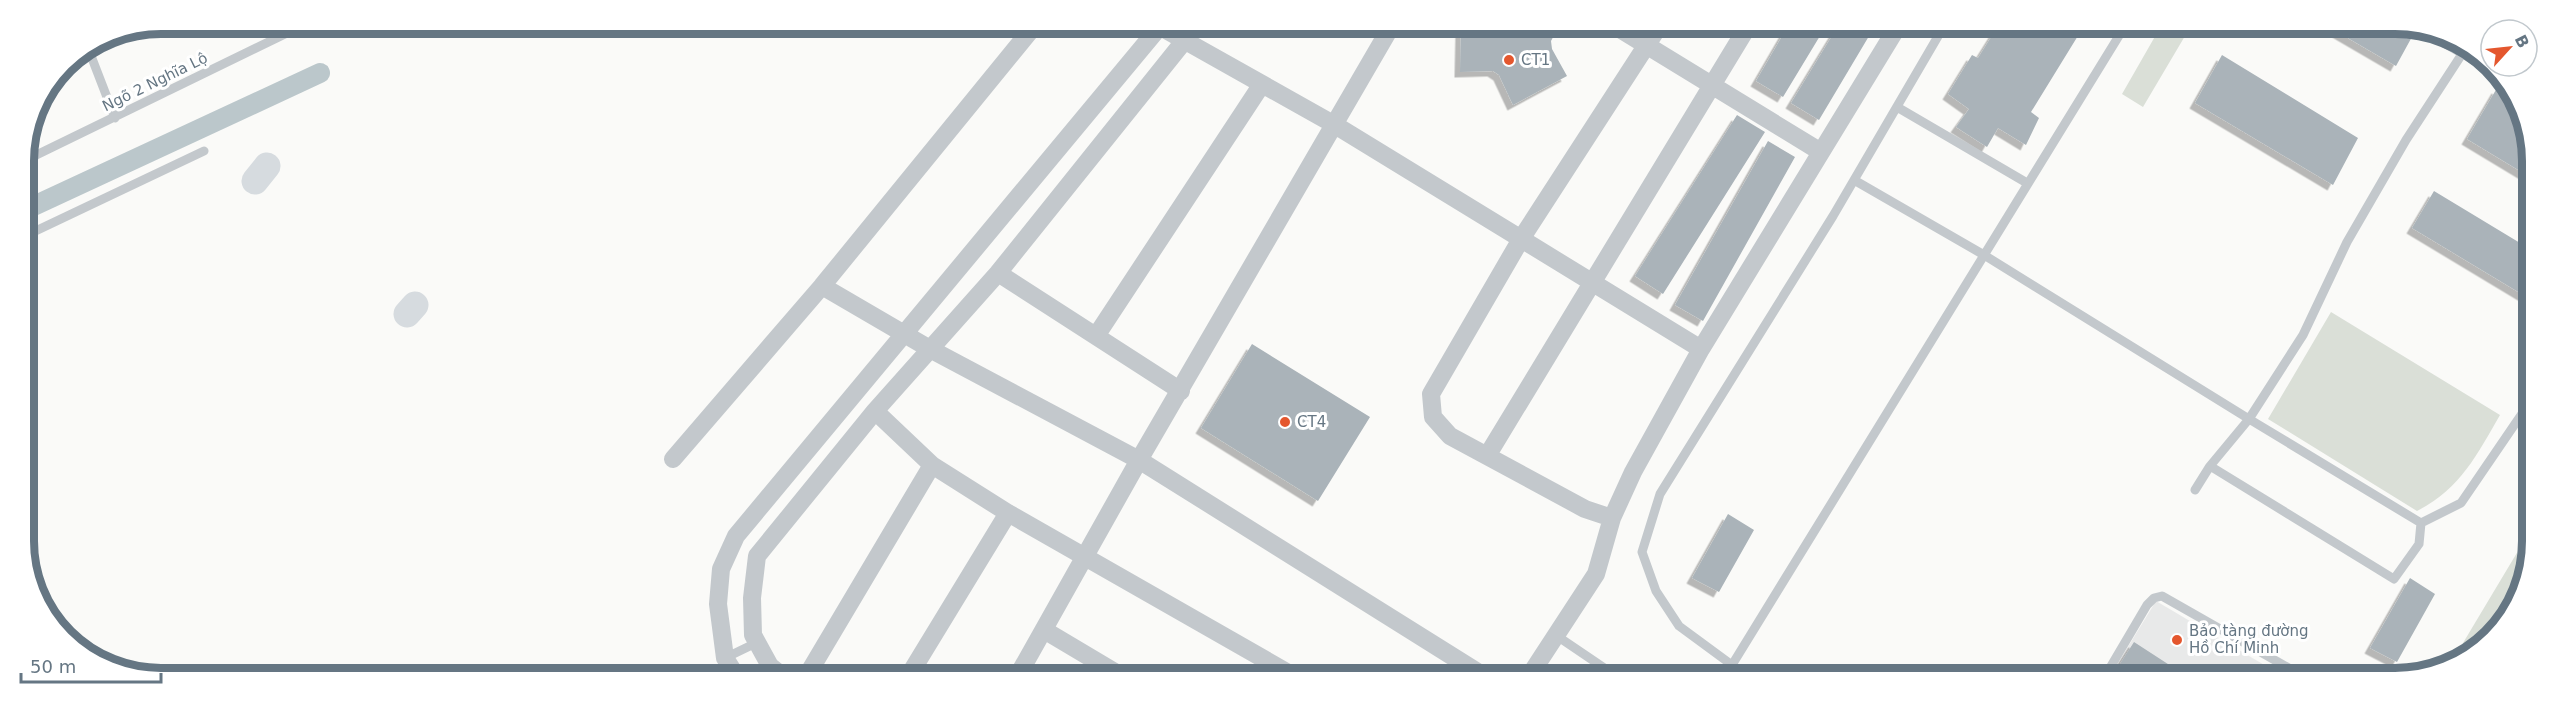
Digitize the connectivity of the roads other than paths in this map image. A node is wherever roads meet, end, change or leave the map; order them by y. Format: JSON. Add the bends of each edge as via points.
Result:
{"nodes":[{"id":1,"x":285,"y":34,"type":"edge"},
{"id":2,"x":1028,"y":34,"type":"edge"},
{"id":3,"x":1152,"y":34,"type":"edge"},
{"id":4,"x":1173,"y":34,"type":"edge"},
{"id":5,"x":1189,"y":34,"type":"edge"},
{"id":6,"x":1387,"y":34,"type":"edge"},
{"id":7,"x":1629,"y":34,"type":"edge"},
{"id":8,"x":1654,"y":34,"type":"edge"},
{"id":9,"x":1743,"y":34,"type":"edge"},
{"id":10,"x":1893,"y":34,"type":"edge"},
{"id":11,"x":1939,"y":34,"type":"edge"},
{"id":12,"x":2120,"y":34,"type":"edge"},
{"id":13,"x":1184,"y":40,"type":"junction"},
{"id":14,"x":1648,"y":45,"type":"junction"},
{"id":15,"x":2452,"y":48,"type":"edge"},
{"id":16,"x":2462,"y":54,"type":"junction"},
{"id":17,"x":91,"y":56,"type":"edge"},
{"id":18,"x":2468,"y":57,"type":"edge"},
{"id":19,"x":1262,"y":84,"type":"junction"},
{"id":20,"x":1712,"y":85,"type":"junction"},
{"id":21,"x":1897,"y":107,"type":"junction"},
{"id":22,"x":115,"y":118,"type":"junction"},
{"id":23,"x":1335,"y":124,"type":"junction"},
{"id":24,"x":204,"y":151,"type":"dead end"},
{"id":25,"x":1821,"y":152,"type":"junction"},
{"id":26,"x":35,"y":156,"type":"edge"},
{"id":27,"x":1854,"y":180,"type":"junction"},
{"id":28,"x":2026,"y":183,"type":"junction"},
{"id":29,"x":35,"y":231,"type":"edge"},
{"id":30,"x":1521,"y":239,"type":"junction"},
{"id":31,"x":1984,"y":255,"type":"junction"},
{"id":32,"x":998,"y":273,"type":"junction"},
{"id":33,"x":1592,"y":282,"type":"junction"},
{"id":34,"x":822,"y":286,"type":"junction"},
{"id":35,"x":903,"y":333,"type":"junction"},
{"id":36,"x":1096,"y":336,"type":"junction"},
{"id":37,"x":1701,"y":349,"type":"junction"},
{"id":38,"x":930,"y":350,"type":"junction"},
{"id":39,"x":1181,"y":391,"type":"junction"},
{"id":40,"x":875,"y":411,"type":"junction"},
{"id":41,"x":2522,"y":414,"type":"edge"},
{"id":42,"x":2249,"y":419,"type":"junction"},
{"id":43,"x":1486,"y":456,"type":"junction"},
{"id":44,"x":673,"y":459,"type":"dead end"},
{"id":45,"x":1140,"y":460,"type":"junction"},
{"id":46,"x":932,"y":465,"type":"junction"},
{"id":47,"x":2210,"y":466,"type":"junction"},
{"id":48,"x":2195,"y":490,"type":"dead end"},
{"id":49,"x":1008,"y":513,"type":"junction"},
{"id":50,"x":1612,"y":518,"type":"junction"},
{"id":51,"x":2421,"y":523,"type":"junction"},
{"id":52,"x":1086,"y":556,"type":"junction"},
{"id":53,"x":1044,"y":630,"type":"junction"},
{"id":54,"x":1557,"y":636,"type":"junction"},
{"id":55,"x":756,"y":643,"type":"junction"},
{"id":56,"x":725,"y":658,"type":"junction"},
{"id":57,"x":1732,"y":666,"type":"joint"},
{"id":58,"x":731,"y":668,"type":"edge"},
{"id":59,"x":773,"y":668,"type":"edge"},
{"id":60,"x":811,"y":668,"type":"edge"},
{"id":61,"x":913,"y":668,"type":"edge"},
{"id":62,"x":1022,"y":668,"type":"edge"},
{"id":63,"x":1108,"y":668,"type":"edge"},
{"id":64,"x":1280,"y":668,"type":"edge"},
{"id":65,"x":1471,"y":668,"type":"edge"},
{"id":66,"x":1535,"y":668,"type":"edge"},
{"id":67,"x":1605,"y":668,"type":"edge"},
{"id":68,"x":2110,"y":668,"type":"edge"},
{"id":69,"x":2288,"y":668,"type":"edge"}],
"edges":[{"from":1,"to":22,"type":"lane","name":"Ngõ 2 Nghĩa Lộ"},
{"from":2,"to":34,"type":"street"},
{"from":3,"to":35,"type":"street"},
{"from":4,"to":13,"type":"street"},
{"from":5,"to":13,"type":"street"},
{"from":6,"to":23,"type":"street"},
{"from":7,"to":14,"type":"street"},
{"from":8,"to":14,"type":"street"},
{"from":9,"to":20,"type":"street"},
{"from":10,"to":25,"type":"street"},
{"from":11,"to":21,"type":"lane"},
{"from":12,"to":28,"type":"lane"},
{"from":13,"to":19,"type":"street"},
{"from":13,"to":32,"type":"street"},
{"from":14,"to":20,"type":"street"},
{"from":14,"to":30,"type":"street"},
{"from":15,"to":16,"type":"lane"},
{"from":16,"to":18,"type":"lane"},
{"from":16,"to":42,"type":"lane","via":[[2406,140],[2347,242],[2303,335]]},
{"from":17,"to":22,"type":"lane"},
{"from":19,"to":23,"type":"street"},
{"from":19,"to":36,"type":"street"},
{"from":20,"to":25,"type":"street"},
{"from":20,"to":33,"type":"street"},
{"from":21,"to":27,"type":"lane"},
{"from":21,"to":28,"type":"lane"},
{"from":22,"to":26,"type":"lane","name":"Ngõ 2 Nghĩa Lộ"},
{"from":23,"to":30,"type":"street"},
{"from":23,"to":39,"type":"street"},
{"from":24,"to":29,"type":"lane"},
{"from":25,"to":37,"type":"street"},
{"from":27,"to":31,"type":"lane"},
{"from":27,"to":57,"type":"lane","via":[[1660,494],[1646,536],[1642,552],[1656,591],[1673,617],[1679,626]]},
{"from":28,"to":31,"type":"lane"},
{"from":30,"to":33,"type":"street"},
{"from":30,"to":43,"type":"street","via":[[1431,394],[1433,417],[1450,435]]},
{"from":31,"to":42,"type":"lane"},
{"from":31,"to":57,"type":"lane"},
{"from":32,"to":36,"type":"street"},
{"from":32,"to":38,"type":"street"},
{"from":33,"to":37,"type":"street"},
{"from":33,"to":43,"type":"street"},
{"from":34,"to":35,"type":"street"},
{"from":34,"to":44,"type":"street"},
{"from":35,"to":38,"type":"street"},
{"from":35,"to":56,"type":"street","via":[[736,536],[721,569],[718,604]]},
{"from":36,"to":39,"type":"street"},
{"from":37,"to":50,"type":"street"},
{"from":38,"to":40,"type":"street"},
{"from":38,"to":45,"type":"street"},
{"from":39,"to":45,"type":"street"},
{"from":40,"to":46,"type":"street"},
{"from":40,"to":55,"type":"street","via":[[757,556],[752,598]]},
{"from":41,"to":51,"type":"lane","via":[[2461,503]]},
{"from":42,"to":47,"type":"lane"},
{"from":42,"to":51,"type":"lane"},
{"from":43,"to":50,"type":"street","via":[[1585,509]]},
{"from":45,"to":52,"type":"street"},
{"from":45,"to":65,"type":"street"},
{"from":46,"to":49,"type":"street"},
{"from":46,"to":60,"type":"street"},
{"from":47,"to":48,"type":"lane"},
{"from":47,"to":51,"type":"lane","via":[[2394,579],[2420,544]]},
{"from":49,"to":52,"type":"street"},
{"from":49,"to":61,"type":"street"},
{"from":50,"to":54,"type":"street","via":[[1596,574]]},
{"from":52,"to":53,"type":"street"},
{"from":52,"to":64,"type":"street"},
{"from":53,"to":62,"type":"street"},
{"from":53,"to":63,"type":"street"},
{"from":54,"to":66,"type":"street"},
{"from":54,"to":67,"type":"lane"},
{"from":55,"to":56,"type":"lane"},
{"from":55,"to":59,"type":"street"},
{"from":56,"to":58,"type":"street"},
{"from":68,"to":69,"type":"lane","via":[[2147,605],[2162,596]]}]}
